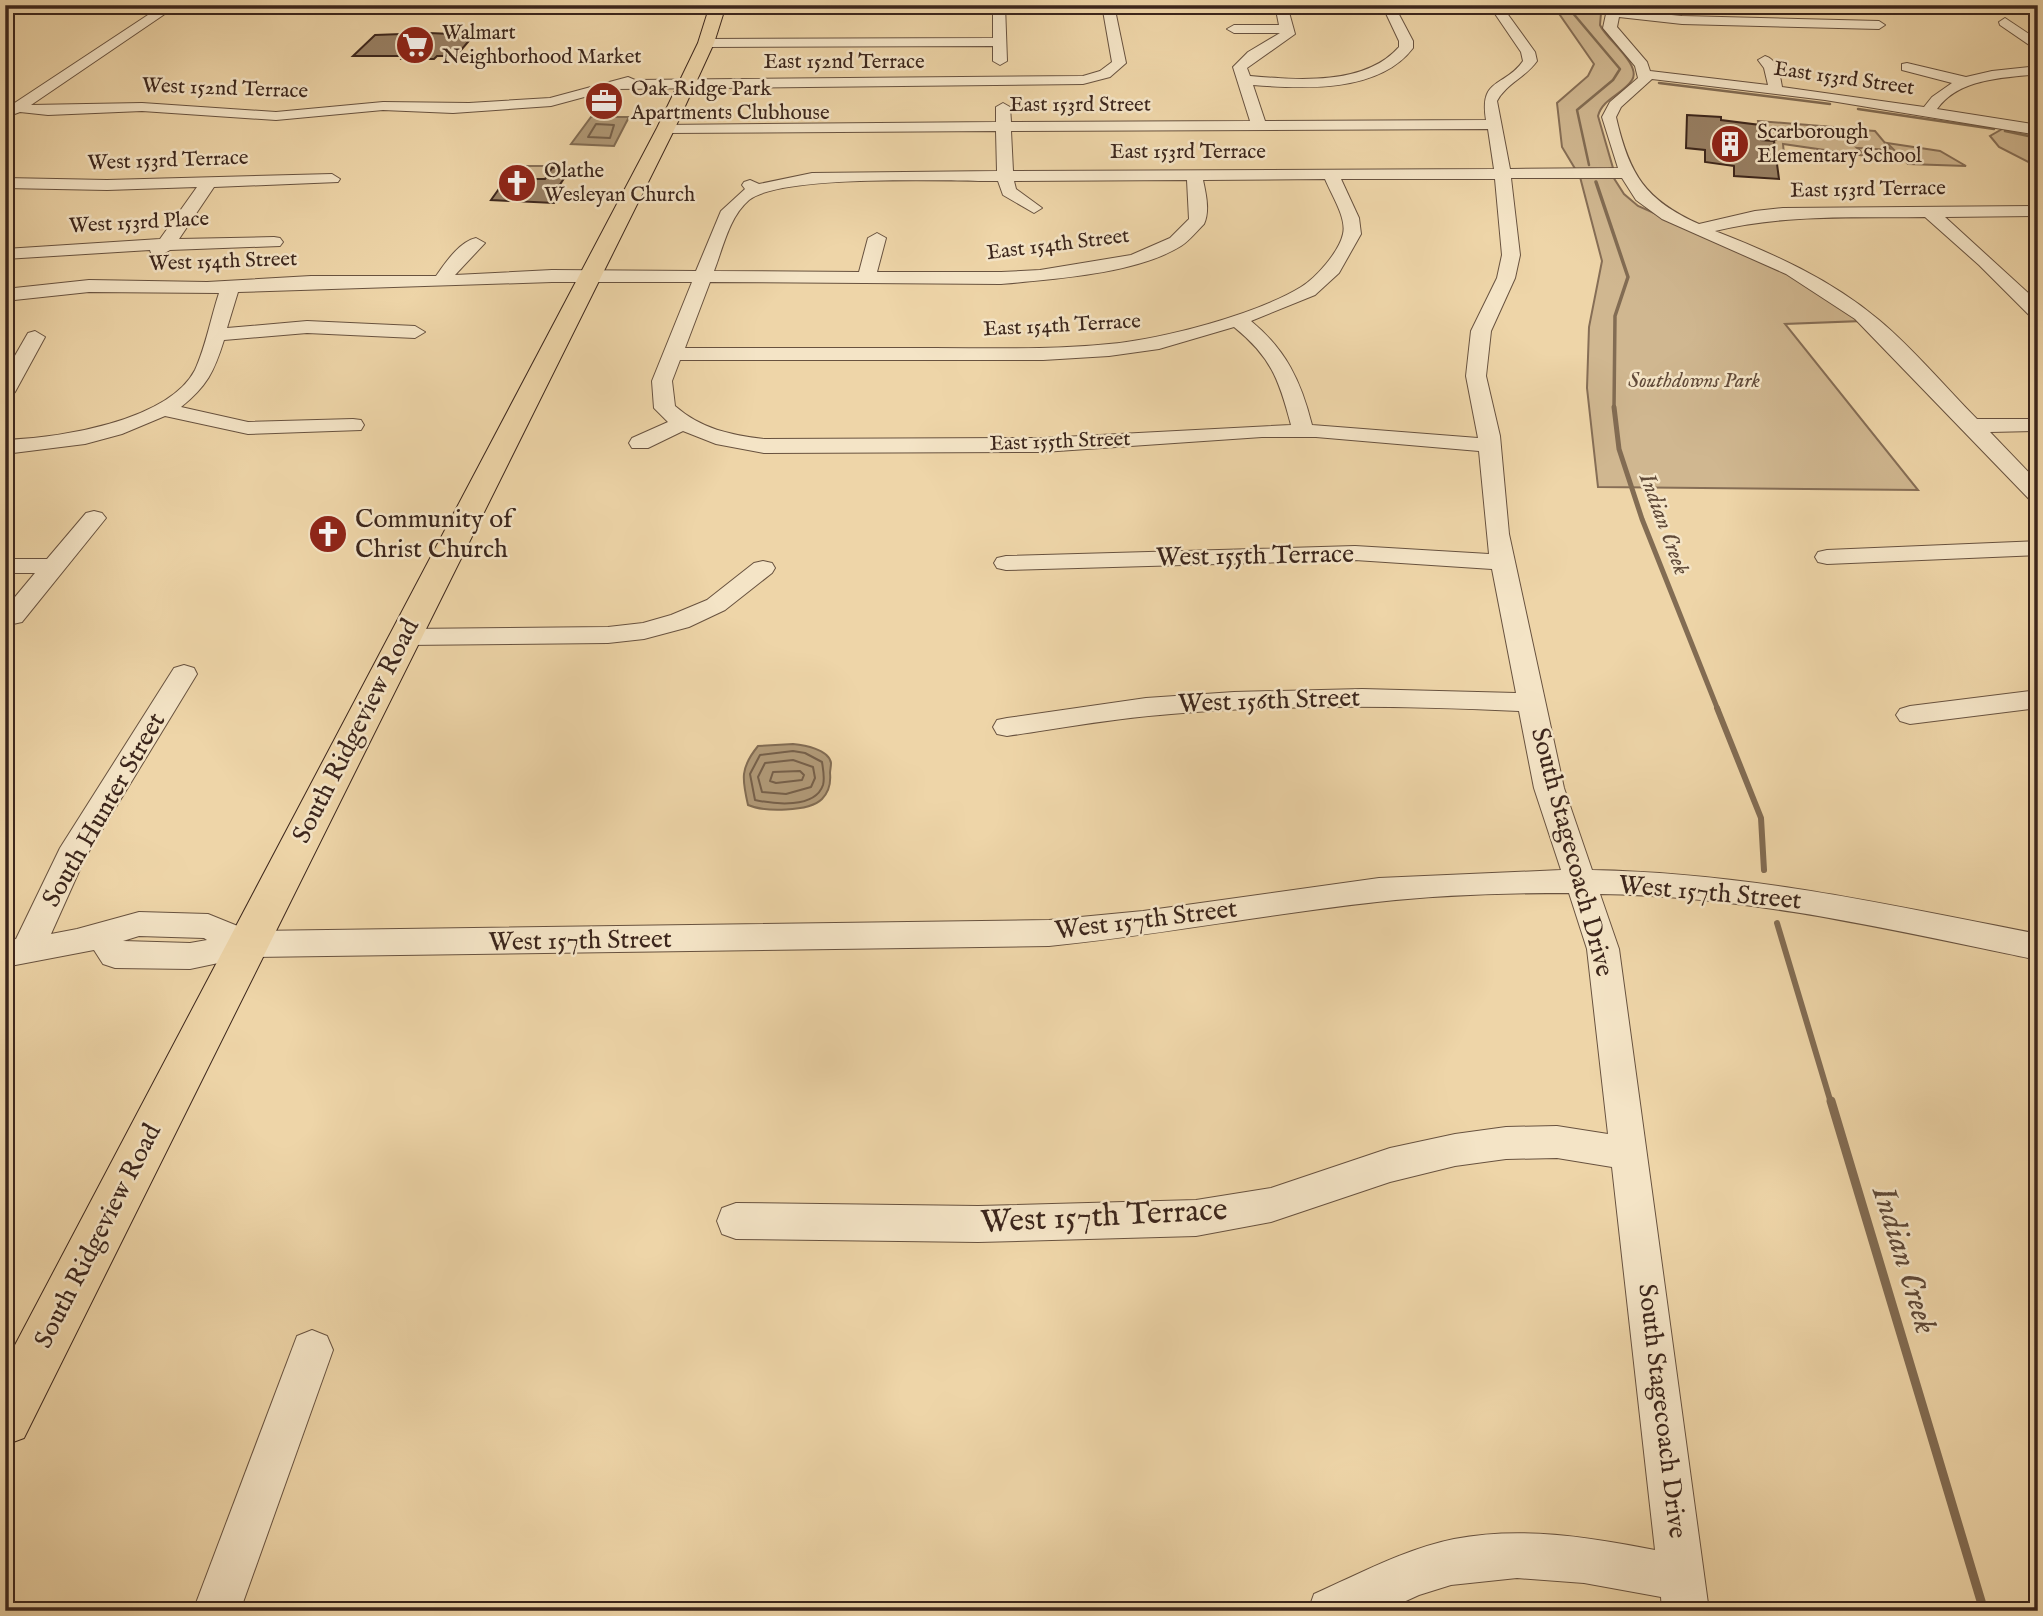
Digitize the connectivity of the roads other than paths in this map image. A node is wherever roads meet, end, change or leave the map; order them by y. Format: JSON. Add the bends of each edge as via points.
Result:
{"nodes":[{"id":1,"x":172,"y":5,"type":"edge"},
{"id":2,"x":718,"y":5,"type":"edge"},
{"id":3,"x":732,"y":5,"type":"edge"},
{"id":4,"x":999,"y":5,"type":"edge"},
{"id":5,"x":1108,"y":5,"type":"edge"},
{"id":6,"x":1281,"y":5,"type":"edge"},
{"id":7,"x":1388,"y":5,"type":"edge"},
{"id":8,"x":1495,"y":5,"type":"edge"},
{"id":9,"x":1622,"y":9,"type":"edge"},
{"id":10,"x":2005,"y":22,"type":"dead end"},
{"id":11,"x":1879,"y":25,"type":"dead end"},
{"id":12,"x":1234,"y":29,"type":"dead end"},
{"id":13,"x":1287,"y":29,"type":"junction"},
{"id":14,"x":1000,"y":42,"type":"junction"},
{"id":15,"x":706,"y":43,"type":"junction"},
{"id":16,"x":2038,"y":47,"type":"edge"},
{"id":17,"x":1765,"y":60,"type":"dead end"},
{"id":18,"x":1907,"y":67,"type":"dead end"},
{"id":19,"x":2038,"y":70,"type":"edge"},
{"id":20,"x":1644,"y":74,"type":"junction"},
{"id":21,"x":1244,"y":80,"type":"junction"},
{"id":22,"x":1000,"y":82,"type":"junction"},
{"id":23,"x":1967,"y":82,"type":"junction"},
{"id":24,"x":687,"y":83,"type":"junction"},
{"id":25,"x":1776,"y":90,"type":"junction"},
{"id":26,"x":10,"y":112,"type":"edge"},
{"id":27,"x":1928,"y":112,"type":"junction"},
{"id":28,"x":1494,"y":124,"type":"junction"},
{"id":29,"x":1259,"y":125,"type":"junction"},
{"id":30,"x":1004,"y":126,"type":"junction"},
{"id":31,"x":666,"y":128,"type":"junction"},
{"id":32,"x":2038,"y":131,"type":"edge"},
{"id":33,"x":1502,"y":173,"type":"junction"},
{"id":34,"x":1629,"y":173,"type":"junction"},
{"id":35,"x":1331,"y":174,"type":"junction"},
{"id":36,"x":1194,"y":175,"type":"junction"},
{"id":37,"x":1005,"y":176,"type":"junction"},
{"id":38,"x":332,"y":179,"type":"dead end"},
{"id":39,"x":209,"y":182,"type":"junction"},
{"id":40,"x":5,"y":183,"type":"edge"},
{"id":41,"x":1034,"y":208,"type":"dead end"},
{"id":42,"x":2038,"y":211,"type":"edge"},
{"id":43,"x":1929,"y":212,"type":"junction"},
{"id":44,"x":1701,"y":229,"type":"junction"},
{"id":45,"x":877,"y":238,"type":"dead end"},
{"id":46,"x":274,"y":242,"type":"dead end"},
{"id":47,"x":476,"y":243,"type":"dead end"},
{"id":48,"x":167,"y":244,"type":"junction"},
{"id":49,"x":5,"y":254,"type":"edge"},
{"id":50,"x":589,"y":276,"type":"junction"},
{"id":51,"x":702,"y":277,"type":"junction"},
{"id":52,"x":866,"y":278,"type":"junction"},
{"id":53,"x":442,"y":281,"type":"junction"},
{"id":54,"x":122,"y":286,"type":"junction"},
{"id":55,"x":230,"y":287,"type":"junction"},
{"id":56,"x":5,"y":295,"type":"edge"},
{"id":57,"x":2038,"y":313,"type":"edge"},
{"id":58,"x":1237,"y":320,"type":"junction"},
{"id":59,"x":415,"y":332,"type":"dead end"},
{"id":60,"x":216,"y":335,"type":"junction"},
{"id":61,"x":35,"y":337,"type":"dead end"},
{"id":62,"x":672,"y":354,"type":"junction"},
{"id":63,"x":5,"y":392,"type":"edge"},
{"id":64,"x":162,"y":409,"type":"junction"},
{"id":65,"x":682,"y":424,"type":"junction"},
{"id":66,"x":353,"y":425,"type":"dead end"},
{"id":67,"x":2038,"y":425,"type":"edge"},
{"id":68,"x":1972,"y":426,"type":"junction"},
{"id":69,"x":1303,"y":431,"type":"junction"},
{"id":70,"x":640,"y":443,"type":"dead end"},
{"id":71,"x":1489,"y":444,"type":"junction"},
{"id":72,"x":5,"y":447,"type":"edge"},
{"id":73,"x":2038,"y":495,"type":"edge"},
{"id":74,"x":94,"y":518,"type":"dead end"},
{"id":75,"x":2038,"y":548,"type":"edge"},
{"id":76,"x":1827,"y":557,"type":"dead end"},
{"id":77,"x":1503,"y":562,"type":"junction"},
{"id":78,"x":1006,"y":563,"type":"dead end"},
{"id":79,"x":5,"y":566,"type":"edge"},
{"id":80,"x":54,"y":566,"type":"junction"},
{"id":81,"x":763,"y":568,"type":"dead end"},
{"id":82,"x":13,"y":616,"type":"dead end"},
{"id":83,"x":405,"y":638,"type":"junction"},
{"id":84,"x":184,"y":674,"type":"dead end"},
{"id":85,"x":2038,"y":699,"type":"edge"},
{"id":86,"x":1532,"y":703,"type":"junction"},
{"id":87,"x":1910,"y":715,"type":"dead end"},
{"id":88,"x":1007,"y":727,"type":"dead end"},
{"id":89,"x":1582,"y":883,"type":"junction"},
{"id":90,"x":247,"y":944,"type":"junction"},
{"id":91,"x":2038,"y":947,"type":"edge"},
{"id":92,"x":16,"y":951,"type":"edge"},
{"id":93,"x":1630,"y":1154,"type":"junction"},
{"id":94,"x":736,"y":1221,"type":"dead end"},
{"id":95,"x":312,"y":1350,"type":"dead end"},
{"id":96,"x":5,"y":1419,"type":"edge"},
{"id":97,"x":1684,"y":1594,"type":"edge"},
{"id":98,"x":216,"y":1611,"type":"edge"},
{"id":99,"x":1331,"y":1611,"type":"edge"}],
"edges":[{"from":1,"to":26,"type":"street"},
{"from":2,"to":15,"type":"main road","name":"South Ridgeview Road"},
{"from":3,"to":15,"type":"main road","name":"South Ridgeview Road","via":[[715,38]]},
{"from":4,"to":14,"type":"street"},
{"from":5,"to":22,"type":"street","name":"East 152nd Terrace","via":[[1119,60],[1114,69],[1074,81]]},
{"from":6,"to":13,"type":"street"},
{"from":7,"to":21,"type":"street","via":[[1406,48],[1373,72],[1328,81]]},
{"from":8,"to":28,"type":"street","name":"South Stagecoach Drive","via":[[1530,61],[1492,95]]},
{"from":9,"to":11,"type":"street","via":[[1682,20]]},
{"from":9,"to":20,"type":"street","via":[[1611,17],[1610,28],[1642,65]]},
{"from":10,"to":16,"type":"street"},
{"from":12,"to":13,"type":"street"},
{"from":13,"to":21,"type":"street","via":[[1282,40],[1243,62]]},
{"from":14,"to":15,"type":"street"},
{"from":14,"to":22,"type":"street"},
{"from":15,"to":24,"type":"main road","name":"South Ridgeview Road"},
{"from":17,"to":25,"type":"street"},
{"from":18,"to":23,"type":"street"},
{"from":19,"to":23,"type":"street"},
{"from":20,"to":25,"type":"street","name":"East 153rd Street"},
{"from":20,"to":34,"type":"street","via":[[1643,82],[1609,117]]},
{"from":21,"to":29,"type":"street"},
{"from":22,"to":24,"type":"street","name":"East 152nd Terrace"},
{"from":22,"to":30,"type":"street"},
{"from":23,"to":27,"type":"street","via":[[1939,95]]},
{"from":24,"to":26,"type":"street","name":"West 152nd Terrace","via":[[610,85],[551,102],[474,108],[352,109],[276,116],[152,107],[54,116]]},
{"from":24,"to":31,"type":"main road","name":"South Ridgeview Road"},
{"from":25,"to":27,"type":"street","name":"East 153rd Street"},
{"from":27,"to":32,"type":"street","name":"East 153rd Street"},
{"from":28,"to":29,"type":"street","name":"East 153rd Street"},
{"from":28,"to":33,"type":"street","name":"South Stagecoach Drive"},
{"from":29,"to":30,"type":"street","name":"East 153rd Street"},
{"from":30,"to":31,"type":"street","name":"East 153rd Street"},
{"from":30,"to":37,"type":"street"},
{"from":31,"to":50,"type":"main road","name":"South Ridgeview Road"},
{"from":33,"to":34,"type":"street","name":"East 153rd Terrace"},
{"from":33,"to":35,"type":"street","name":"East 153rd Terrace"},
{"from":33,"to":71,"type":"street","name":"South Stagecoach Drive","via":[[1511,255],[1476,354]]},
{"from":34,"to":44,"type":"street","via":[[1640,194],[1655,206]]},
{"from":35,"to":36,"type":"street","name":"East 153rd Terrace"},
{"from":35,"to":58,"type":"street","name":"East 154th Terrace","via":[[1352,234],[1330,273],[1308,291]]},
{"from":36,"to":37,"type":"street","name":"East 153rd Terrace"},
{"from":36,"to":52,"type":"street","name":"East 154th Street","via":[[1198,220],[1176,242],[1135,260],[1014,277]]},
{"from":37,"to":41,"type":"street","via":[[1009,191]]},
{"from":37,"to":51,"type":"street","name":"East 153rd Terrace","via":[[812,178],[754,187],[729,211]]},
{"from":38,"to":39,"type":"street","name":"West 153rd Terrace"},
{"from":39,"to":40,"type":"street","name":"West 153rd Terrace"},
{"from":39,"to":48,"type":"street"},
{"from":42,"to":43,"type":"street","name":"East 153rd Terrace"},
{"from":43,"to":44,"type":"street","name":"East 153rd Terrace","via":[[1783,213]]},
{"from":43,"to":57,"type":"street"},
{"from":44,"to":68,"type":"street","via":[[1795,272],[1849,304]]},
{"from":45,"to":52,"type":"street"},
{"from":46,"to":48,"type":"street","name":"West 153rd Place"},
{"from":47,"to":53,"type":"street"},
{"from":48,"to":49,"type":"street","name":"West 153rd Place"},
{"from":48,"to":54,"type":"street"},
{"from":50,"to":51,"type":"street","name":"East 154th Street"},
{"from":50,"to":53,"type":"street","name":"West 154th Street"},
{"from":50,"to":83,"type":"main road","name":"South Ridgeview Road"},
{"from":51,"to":52,"type":"street","name":"East 154th Street"},
{"from":51,"to":62,"type":"street"},
{"from":53,"to":55,"type":"street","name":"West 154th Street"},
{"from":54,"to":55,"type":"street","name":"West 154th Street"},
{"from":54,"to":56,"type":"street","name":"West 154th Street"},
{"from":55,"to":60,"type":"street"},
{"from":58,"to":62,"type":"street","name":"East 154th Terrace","via":[[1158,343],[1083,351]]},
{"from":58,"to":69,"type":"street","via":[[1264,341],[1289,377]]},
{"from":59,"to":60,"type":"street","via":[[307,327]]},
{"from":60,"to":64,"type":"street","via":[[198,381]]},
{"from":61,"to":63,"type":"street"},
{"from":62,"to":65,"type":"street","via":[[662,381],[665,408]]},
{"from":64,"to":66,"type":"street","via":[[248,428]]},
{"from":64,"to":72,"type":"street","via":[[82,438]]},
{"from":65,"to":69,"type":"street","name":"East 155th Street","via":[[726,441],[764,446],[1044,445]]},
{"from":65,"to":70,"type":"street"},
{"from":67,"to":68,"type":"street"},
{"from":68,"to":73,"type":"street"},
{"from":69,"to":71,"type":"street","name":"East 155th Street"},
{"from":71,"to":77,"type":"street","name":"South Stagecoach Drive"},
{"from":74,"to":80,"type":"street"},
{"from":75,"to":76,"type":"street"},
{"from":77,"to":78,"type":"street","name":"West 155th Terrace","via":[[1342,554]]},
{"from":77,"to":86,"type":"street","name":"South Stagecoach Drive"},
{"from":79,"to":80,"type":"street"},
{"from":80,"to":82,"type":"street"},
{"from":81,"to":83,"type":"street","via":[[716,605],[644,631]]},
{"from":83,"to":90,"type":"main road","name":"South Ridgeview Road"},
{"from":84,"to":92,"type":"street","name":"South Hunter Street"},
{"from":85,"to":87,"type":"street"},
{"from":86,"to":88,"type":"street","name":"West 156th Street","via":[[1364,697],[1251,700],[1189,703]]},
{"from":86,"to":89,"type":"street","name":"South Stagecoach Drive","via":[[1549,788]]},
{"from":89,"to":90,"type":"street","name":"West 157th Street","via":[[1347,892],[1148,923],[1049,933]]},
{"from":89,"to":91,"type":"street","name":"West 157th Street","via":[[1652,884],[1781,896]]},
{"from":89,"to":93,"type":"street","name":"South Stagecoach Drive","via":[[1603,949]]},
{"from":90,"to":92,"type":"street","name":"West 157th Street","via":[[190,956],[115,956],[102,935]]},
{"from":90,"to":96,"type":"main road","name":"South Ridgeview Road"},
{"from":93,"to":94,"type":"street","name":"West 157th Terrace","via":[[1557,1142],[1455,1150],[1390,1165],[1271,1205],[1196,1218],[978,1224]]},
{"from":93,"to":97,"type":"street","name":"South Stagecoach Drive"},
{"from":95,"to":98,"type":"street"},
{"from":97,"to":99,"type":"street","via":[[1586,1559],[1513,1554],[1420,1571]]}]}
